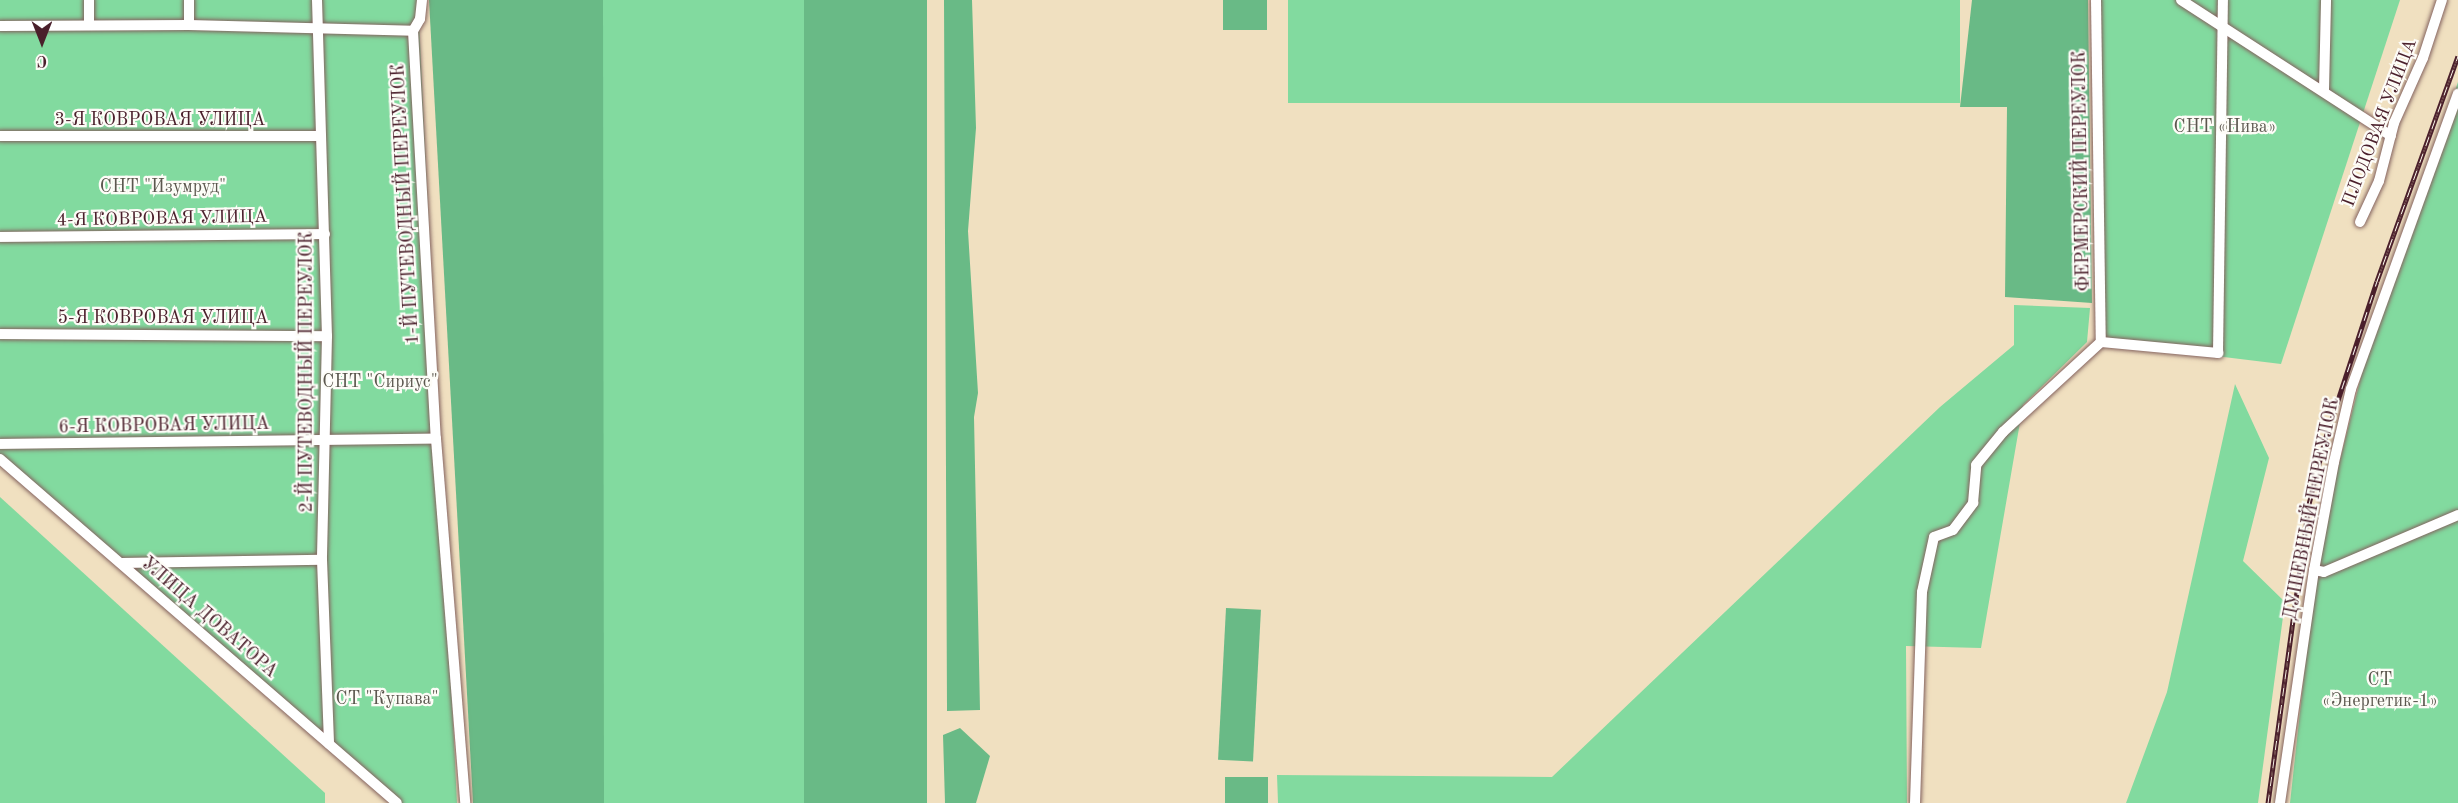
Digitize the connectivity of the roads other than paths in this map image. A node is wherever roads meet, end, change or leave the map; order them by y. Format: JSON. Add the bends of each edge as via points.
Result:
{"nodes":[{"id":1,"x":89,"y":0,"type":"edge"},
{"id":2,"x":189,"y":0,"type":"edge"},
{"id":3,"x":317,"y":0,"type":"edge"},
{"id":4,"x":422,"y":0,"type":"edge"},
{"id":5,"x":2096,"y":0,"type":"edge"},
{"id":6,"x":2181,"y":0,"type":"edge"},
{"id":7,"x":2223,"y":0,"type":"edge"},
{"id":8,"x":2326,"y":0,"type":"edge"},
{"id":9,"x":2442,"y":0,"type":"edge"},
{"id":10,"x":0,"y":26,"type":"edge"},
{"id":11,"x":89,"y":26,"type":"junction"},
{"id":12,"x":189,"y":26,"type":"junction"},
{"id":13,"x":2223,"y":26,"type":"junction"},
{"id":14,"x":317,"y":29,"type":"junction"},
{"id":15,"x":413,"y":31,"type":"junction"},
{"id":16,"x":2324,"y":90,"type":"junction"},
{"id":17,"x":2458,"y":94,"type":"edge"},
{"id":18,"x":0,"y":136,"type":"edge"},
{"id":19,"x":320,"y":136,"type":"junction"},
{"id":20,"x":2391,"y":136,"type":"junction"},
{"id":21,"x":2360,"y":222,"type":"dead end"},
{"id":22,"x":325,"y":234,"type":"junction"},
{"id":23,"x":0,"y":237,"type":"edge"},
{"id":24,"x":0,"y":334,"type":"edge"},
{"id":25,"x":327,"y":336,"type":"junction"},
{"id":26,"x":2101,"y":342,"type":"junction"},
{"id":27,"x":324,"y":440,"type":"junction"},
{"id":28,"x":436,"y":440,"type":"junction"},
{"id":29,"x":0,"y":444,"type":"edge"},
{"id":30,"x":0,"y":459,"type":"edge"},
{"id":31,"x":2458,"y":515,"type":"edge"},
{"id":32,"x":322,"y":560,"type":"junction"},
{"id":33,"x":121,"y":563,"type":"junction"},
{"id":34,"x":2314,"y":570,"type":"junction"},
{"id":35,"x":329,"y":744,"type":"junction"},
{"id":36,"x":397,"y":803,"type":"edge"},
{"id":37,"x":465,"y":803,"type":"edge"},
{"id":38,"x":1915,"y":803,"type":"edge"},
{"id":39,"x":2280,"y":803,"type":"edge"}],
"edges":[{"from":1,"to":11,"type":"street"},
{"from":2,"to":12,"type":"street"},
{"from":3,"to":14,"type":"street","name":"2-Й ПУТЕВОДНЫЙ ПЕРЕУЛОК"},
{"from":4,"to":15,"type":"street","name":"1-Й ПУТЕВОДНЫЙ ПЕРЕУЛОК","via":[[420,19]]},
{"from":5,"to":26,"type":"street","name":"ФЕРМЕРСКИЙ ПЕРЕУЛОК"},
{"from":6,"to":13,"type":"street"},
{"from":7,"to":13,"type":"street"},
{"from":8,"to":16,"type":"street"},
{"from":9,"to":20,"type":"street","name":"ПЛОДОВАЯ УЛИЦА"},
{"from":10,"to":11,"type":"street"},
{"from":11,"to":12,"type":"street"},
{"from":12,"to":14,"type":"street"},
{"from":13,"to":16,"type":"street"},
{"from":13,"to":26,"type":"street","via":[[2218,353]]},
{"from":14,"to":15,"type":"street"},
{"from":14,"to":19,"type":"street","name":"2-Й ПУТЕВОДНЫЙ ПЕРЕУЛОК"},
{"from":15,"to":28,"type":"street","name":"1-Й ПУТЕВОДНЫЙ ПЕРЕУЛОК"},
{"from":16,"to":20,"type":"street"},
{"from":17,"to":34,"type":"street","name":"ДУШЕВНЫЙ ПЕРЕУЛОК","via":[[2351,389]]},
{"from":18,"to":19,"type":"street","name":"3-Я КОВРОВАЯ УЛИЦА"},
{"from":19,"to":22,"type":"street","name":"2-Й ПУТЕВОДНЫЙ ПЕРЕУЛОК"},
{"from":20,"to":21,"type":"street","name":"ПЛОДОВАЯ УЛИЦА","via":[[2379,181]]},
{"from":22,"to":23,"type":"street","name":"4-Я КОВРОВАЯ УЛИЦА"},
{"from":22,"to":25,"type":"street","name":"2-Й ПУТЕВОДНЫЙ ПЕРЕУЛОК"},
{"from":24,"to":25,"type":"street","name":"5-Я КОВРОВАЯ УЛИЦА"},
{"from":25,"to":27,"type":"street","name":"2-Й ПУТЕВОДНЫЙ ПЕРЕУЛОК"},
{"from":26,"to":38,"type":"street","via":[[2002,432],[1976,465],[1973,503],[1953,530],[1934,537],[1922,592]]},
{"from":27,"to":28,"type":"street","name":"6-Я КОВРОВАЯ УЛИЦА"},
{"from":27,"to":29,"type":"street","name":"6-Я КОВРОВАЯ УЛИЦА"},
{"from":27,"to":32,"type":"street","name":"2-Й ПУТЕВОДНЫЙ ПЕРЕУЛОК"},
{"from":28,"to":37,"type":"street","name":"1-Й ПУТЕВОДНЫЙ ПЕРЕУЛОК"},
{"from":30,"to":33,"type":"street","name":"УЛИЦА ДОВАТОРА"},
{"from":31,"to":34,"type":"street","via":[[2324,572]]},
{"from":32,"to":33,"type":"street"},
{"from":32,"to":35,"type":"street","name":"2-Й ПУТЕВОДНЫЙ ПЕРЕУЛОК"},
{"from":33,"to":35,"type":"street","name":"УЛИЦА ДОВАТОРА"},
{"from":34,"to":39,"type":"street","name":"ДУШЕВНЫЙ ПЕРЕУЛОК"},
{"from":35,"to":36,"type":"street","name":"УЛИЦА ДОВАТОРА"}]}
